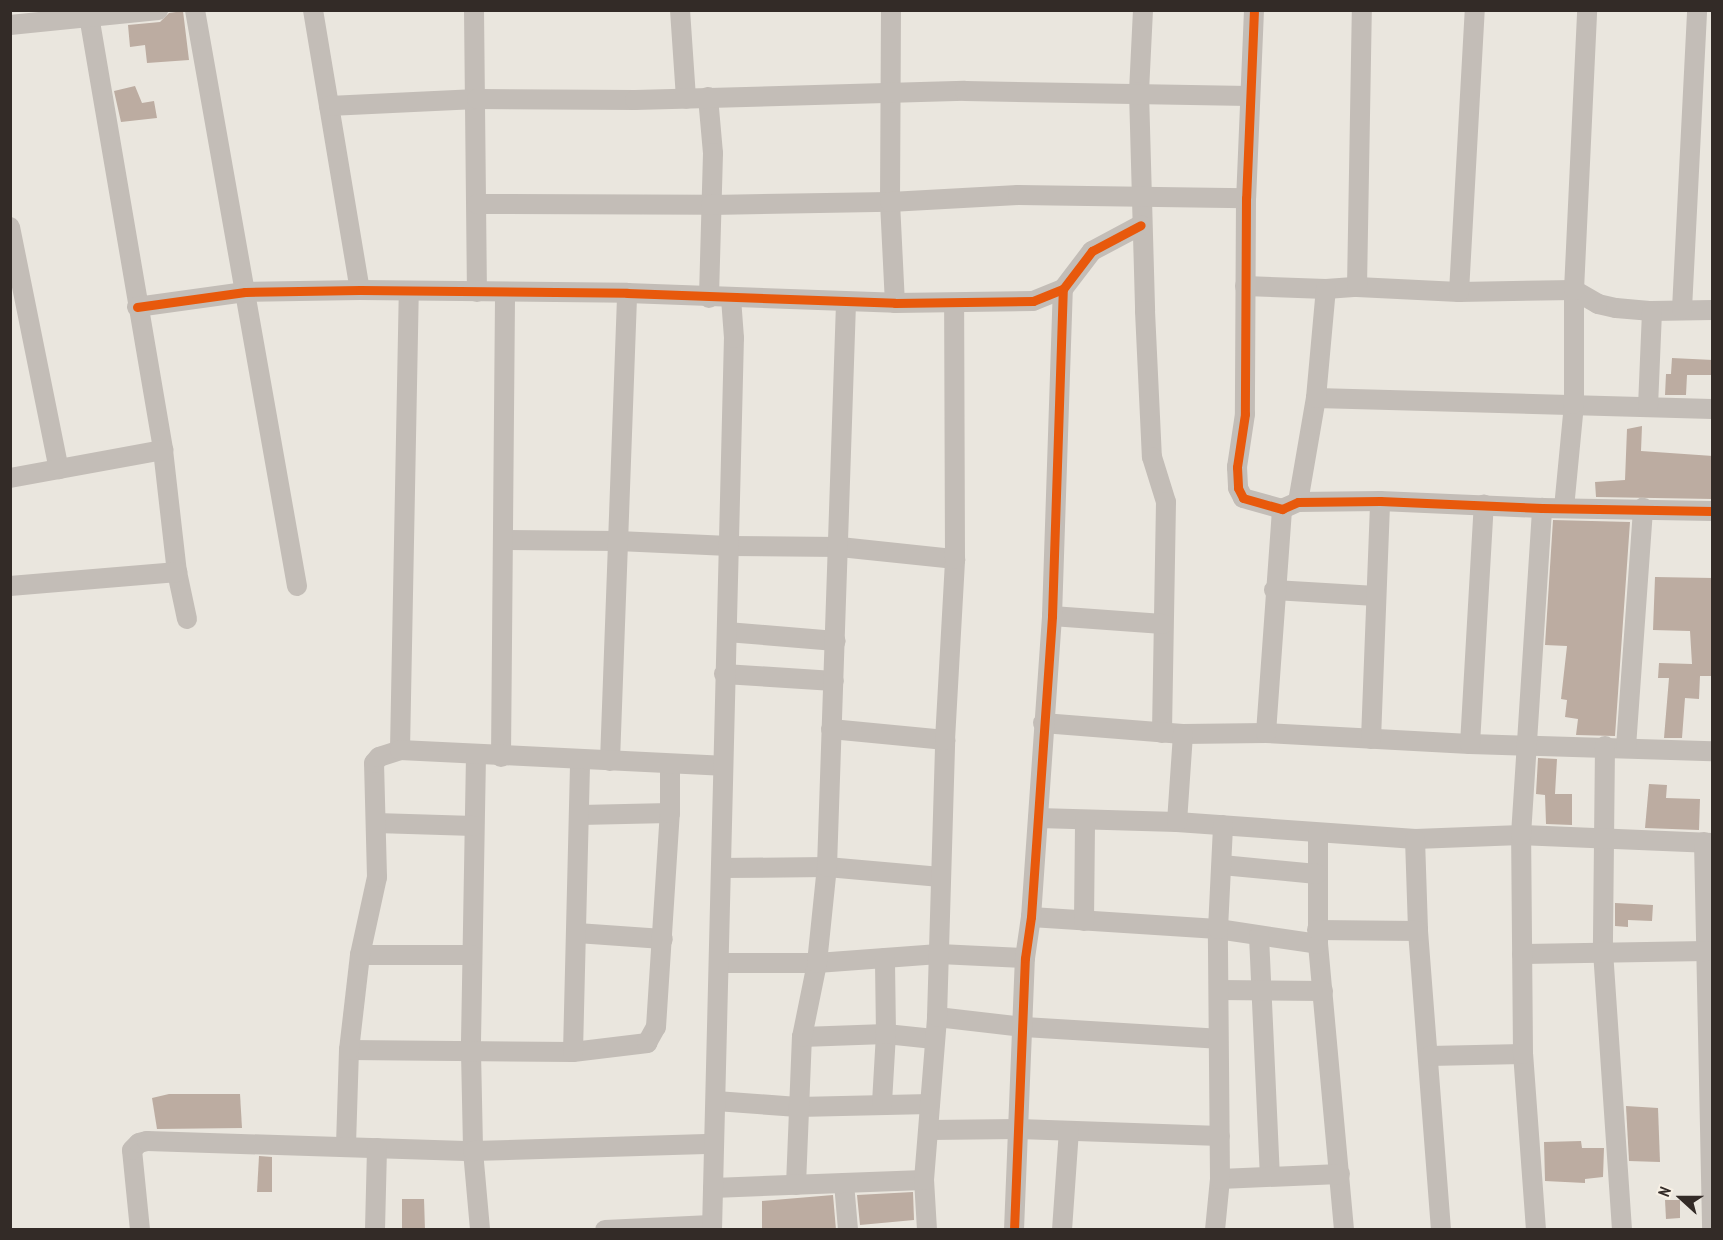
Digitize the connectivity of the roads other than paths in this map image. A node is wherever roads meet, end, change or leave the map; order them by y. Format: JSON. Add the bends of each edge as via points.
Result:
{"nodes":[{"id":1,"x":158,"y":10,"type":"edge"},
{"id":2,"x":195,"y":10,"type":"edge"},
{"id":3,"x":313,"y":10,"type":"edge"},
{"id":4,"x":474,"y":10,"type":"edge"},
{"id":5,"x":680,"y":10,"type":"edge"},
{"id":6,"x":891,"y":10,"type":"edge"},
{"id":7,"x":1143,"y":10,"type":"edge"},
{"id":8,"x":1254,"y":10,"type":"edge"},
{"id":9,"x":1362,"y":10,"type":"edge"},
{"id":10,"x":1475,"y":10,"type":"edge"},
{"id":11,"x":1587,"y":10,"type":"edge"},
{"id":12,"x":1697,"y":10,"type":"edge"},
{"id":13,"x":87,"y":14,"type":"edge"},
{"id":14,"x":10,"y":25,"type":"edge"},
{"id":15,"x":1139,"y":92,"type":"junction"},
{"id":16,"x":889,"y":93,"type":"junction"},
{"id":17,"x":1249,"y":96,"type":"junction"},
{"id":18,"x":708,"y":97,"type":"junction"},
{"id":19,"x":477,"y":99,"type":"junction"},
{"id":20,"x":686,"y":99,"type":"junction"},
{"id":21,"x":329,"y":106,"type":"junction"},
{"id":22,"x":1140,"y":195,"type":"junction"},
{"id":23,"x":1246,"y":198,"type":"junction"},
{"id":24,"x":890,"y":202,"type":"junction"},
{"id":25,"x":477,"y":204,"type":"junction"},
{"id":26,"x":711,"y":205,"type":"junction"},
{"id":27,"x":1142,"y":225,"type":"junction"},
{"id":28,"x":10,"y":227,"type":"edge"},
{"id":29,"x":1245,"y":286,"type":"junction"},
{"id":30,"x":1357,"y":287,"type":"junction"},
{"id":31,"x":1063,"y":289,"type":"junction"},
{"id":32,"x":1326,"y":289,"type":"junction"},
{"id":33,"x":360,"y":290,"type":"junction"},
{"id":34,"x":1574,"y":290,"type":"junction"},
{"id":35,"x":409,"y":291,"type":"junction"},
{"id":36,"x":245,"y":292,"type":"junction"},
{"id":37,"x":477,"y":292,"type":"junction"},
{"id":38,"x":505,"y":292,"type":"junction"},
{"id":39,"x":627,"y":292,"type":"junction"},
{"id":40,"x":1460,"y":292,"type":"junction"},
{"id":41,"x":709,"y":298,"type":"junction"},
{"id":42,"x":731,"y":298,"type":"junction"},
{"id":43,"x":846,"y":302,"type":"junction"},
{"id":44,"x":895,"y":303,"type":"junction"},
{"id":45,"x":954,"y":303,"type":"junction"},
{"id":46,"x":137,"y":307,"type":"junction"},
{"id":47,"x":1682,"y":309,"type":"junction"},
{"id":48,"x":1713,"y":310,"type":"edge"},
{"id":49,"x":1652,"y":311,"type":"junction"},
{"id":50,"x":1316,"y":398,"type":"junction"},
{"id":51,"x":1574,"y":404,"type":"junction"},
{"id":52,"x":1648,"y":407,"type":"junction"},
{"id":53,"x":1713,"y":409,"type":"edge"},
{"id":54,"x":163,"y":450,"type":"junction"},
{"id":55,"x":59,"y":469,"type":"junction"},
{"id":56,"x":10,"y":478,"type":"edge"},
{"id":57,"x":1380,"y":501,"type":"junction"},
{"id":58,"x":1484,"y":504,"type":"junction"},
{"id":59,"x":1290,"y":506,"type":"junction"},
{"id":60,"x":1542,"y":508,"type":"junction"},
{"id":61,"x":1564,"y":508,"type":"junction"},
{"id":62,"x":1643,"y":508,"type":"junction"},
{"id":63,"x":1713,"y":511,"type":"edge"},
{"id":64,"x":505,"y":540,"type":"junction"},
{"id":65,"x":618,"y":541,"type":"junction"},
{"id":66,"x":729,"y":546,"type":"junction"},
{"id":67,"x":840,"y":547,"type":"junction"},
{"id":68,"x":955,"y":559,"type":"junction"},
{"id":69,"x":177,"y":572,"type":"junction"},
{"id":70,"x":10,"y":586,"type":"edge"},
{"id":71,"x":297,"y":586,"type":"dead end"},
{"id":72,"x":1274,"y":590,"type":"junction"},
{"id":73,"x":1376,"y":596,"type":"junction"},
{"id":74,"x":1052,"y":616,"type":"junction"},
{"id":75,"x":187,"y":619,"type":"dead end"},
{"id":76,"x":1163,"y":624,"type":"junction"},
{"id":77,"x":727,"y":632,"type":"junction"},
{"id":78,"x":836,"y":641,"type":"junction"},
{"id":79,"x":724,"y":674,"type":"junction"},
{"id":80,"x":834,"y":681,"type":"junction"},
{"id":81,"x":1043,"y":723,"type":"junction"},
{"id":82,"x":831,"y":729,"type":"junction"},
{"id":83,"x":1161,"y":733,"type":"junction"},
{"id":84,"x":1266,"y":733,"type":"junction"},
{"id":85,"x":1184,"y":735,"type":"junction"},
{"id":86,"x":1371,"y":739,"type":"junction"},
{"id":87,"x":945,"y":740,"type":"junction"},
{"id":88,"x":1470,"y":744,"type":"junction"},
{"id":89,"x":1526,"y":745,"type":"junction"},
{"id":90,"x":1605,"y":746,"type":"junction"},
{"id":91,"x":1626,"y":747,"type":"junction"},
{"id":92,"x":400,"y":750,"type":"junction"},
{"id":93,"x":1713,"y":751,"type":"edge"},
{"id":94,"x":476,"y":755,"type":"junction"},
{"id":95,"x":501,"y":757,"type":"junction"},
{"id":96,"x":579,"y":760,"type":"junction"},
{"id":97,"x":609,"y":761,"type":"junction"},
{"id":98,"x":670,"y":764,"type":"junction"},
{"id":99,"x":723,"y":766,"type":"junction"},
{"id":100,"x":670,"y":813,"type":"junction"},
{"id":101,"x":580,"y":815,"type":"junction"},
{"id":102,"x":1038,"y":818,"type":"junction"},
{"id":103,"x":1086,"y":820,"type":"junction"},
{"id":104,"x":1177,"y":822,"type":"junction"},
{"id":105,"x":376,"y":823,"type":"junction"},
{"id":106,"x":1223,"y":825,"type":"junction"},
{"id":107,"x":474,"y":826,"type":"junction"},
{"id":108,"x":1318,"y":833,"type":"junction"},
{"id":109,"x":1521,"y":835,"type":"junction"},
{"id":110,"x":1604,"y":838,"type":"junction"},
{"id":111,"x":1415,"y":839,"type":"junction"},
{"id":112,"x":1708,"y":842,"type":"edge"},
{"id":113,"x":1222,"y":865,"type":"junction"},
{"id":114,"x":827,"y":867,"type":"junction"},
{"id":115,"x":721,"y":868,"type":"junction"},
{"id":116,"x":1317,"y":874,"type":"junction"},
{"id":117,"x":941,"y":877,"type":"junction"},
{"id":118,"x":1031,"y":916,"type":"junction"},
{"id":119,"x":1084,"y":921,"type":"junction"},
{"id":120,"x":1218,"y":929,"type":"junction"},
{"id":121,"x":1418,"y":931,"type":"junction"},
{"id":122,"x":577,"y":933,"type":"junction"},
{"id":123,"x":1259,"y":936,"type":"junction"},
{"id":124,"x":1317,"y":937,"type":"junction"},
{"id":125,"x":663,"y":939,"type":"junction"},
{"id":126,"x":1603,"y":951,"type":"junction"},
{"id":127,"x":1707,"y":951,"type":"junction"},
{"id":128,"x":939,"y":954,"type":"junction"},
{"id":129,"x":1522,"y":954,"type":"junction"},
{"id":130,"x":360,"y":955,"type":"junction"},
{"id":131,"x":472,"y":955,"type":"junction"},
{"id":132,"x":885,"y":958,"type":"junction"},
{"id":133,"x":1025,"y":958,"type":"junction"},
{"id":134,"x":719,"y":963,"type":"junction"},
{"id":135,"x":817,"y":963,"type":"junction"},
{"id":136,"x":1219,"y":990,"type":"junction"},
{"id":137,"x":1260,"y":991,"type":"junction"},
{"id":138,"x":1323,"y":991,"type":"junction"},
{"id":139,"x":937,"y":1017,"type":"junction"},
{"id":140,"x":1024,"y":1027,"type":"junction"},
{"id":141,"x":886,"y":1034,"type":"junction"},
{"id":142,"x":802,"y":1037,"type":"junction"},
{"id":143,"x":934,"y":1039,"type":"junction"},
{"id":144,"x":1218,"y":1039,"type":"junction"},
{"id":145,"x":349,"y":1050,"type":"junction"},
{"id":146,"x":471,"y":1052,"type":"junction"},
{"id":147,"x":573,"y":1052,"type":"junction"},
{"id":148,"x":1523,"y":1054,"type":"junction"},
{"id":149,"x":1429,"y":1056,"type":"junction"},
{"id":150,"x":716,"y":1101,"type":"junction"},
{"id":151,"x":882,"y":1103,"type":"junction"},
{"id":152,"x":930,"y":1104,"type":"junction"},
{"id":153,"x":798,"y":1107,"type":"junction"},
{"id":154,"x":1019,"y":1129,"type":"junction"},
{"id":155,"x":930,"y":1130,"type":"junction"},
{"id":156,"x":1069,"y":1131,"type":"junction"},
{"id":157,"x":1220,"y":1136,"type":"junction"},
{"id":158,"x":714,"y":1144,"type":"junction"},
{"id":159,"x":346,"y":1145,"type":"junction"},
{"id":160,"x":377,"y":1148,"type":"junction"},
{"id":161,"x":473,"y":1151,"type":"junction"},
{"id":162,"x":1340,"y":1174,"type":"junction"},
{"id":163,"x":1270,"y":1175,"type":"junction"},
{"id":164,"x":1220,"y":1179,"type":"junction"},
{"id":165,"x":924,"y":1180,"type":"junction"},
{"id":166,"x":844,"y":1183,"type":"junction"},
{"id":167,"x":796,"y":1185,"type":"junction"},
{"id":168,"x":714,"y":1188,"type":"junction"},
{"id":169,"x":712,"y":1227,"type":"edge"},
{"id":170,"x":140,"y":1230,"type":"edge"},
{"id":171,"x":375,"y":1230,"type":"edge"},
{"id":172,"x":480,"y":1230,"type":"edge"},
{"id":173,"x":605,"y":1230,"type":"edge"},
{"id":174,"x":848,"y":1230,"type":"edge"},
{"id":175,"x":927,"y":1230,"type":"edge"},
{"id":176,"x":1014,"y":1230,"type":"edge"},
{"id":177,"x":1062,"y":1230,"type":"edge"},
{"id":178,"x":1215,"y":1230,"type":"edge"},
{"id":179,"x":1344,"y":1230,"type":"edge"},
{"id":180,"x":1441,"y":1230,"type":"edge"},
{"id":181,"x":1536,"y":1230,"type":"edge"},
{"id":182,"x":1622,"y":1230,"type":"edge"},
{"id":183,"x":1712,"y":1230,"type":"edge"}],
"edges":[{"from":1,"to":13,"type":"street"},
{"from":2,"to":36,"type":"street"},
{"from":3,"to":21,"type":"street"},
{"from":4,"to":19,"type":"street"},
{"from":5,"to":20,"type":"street"},
{"from":6,"to":16,"type":"street"},
{"from":7,"to":15,"type":"street"},
{"from":8,"to":17,"type":"street"},
{"from":9,"to":30,"type":"street"},
{"from":10,"to":40,"type":"street"},
{"from":11,"to":34,"type":"street"},
{"from":12,"to":47,"type":"street"},
{"from":13,"to":14,"type":"street"},
{"from":13,"to":46,"type":"street"},
{"from":15,"to":16,"type":"street"},
{"from":15,"to":17,"type":"street"},
{"from":15,"to":22,"type":"street"},
{"from":16,"to":18,"type":"street"},
{"from":16,"to":24,"type":"street"},
{"from":17,"to":23,"type":"street"},
{"from":18,"to":20,"type":"street"},
{"from":18,"to":26,"type":"street","via":[[713,153]]},
{"from":19,"to":20,"type":"street"},
{"from":19,"to":21,"type":"street"},
{"from":19,"to":25,"type":"street"},
{"from":21,"to":33,"type":"street"},
{"from":22,"to":23,"type":"street"},
{"from":22,"to":24,"type":"street","via":[[1018,195]]},
{"from":22,"to":27,"type":"street"},
{"from":23,"to":29,"type":"street"},
{"from":24,"to":26,"type":"street"},
{"from":24,"to":44,"type":"street"},
{"from":25,"to":26,"type":"street"},
{"from":25,"to":37,"type":"street"},
{"from":26,"to":41,"type":"street"},
{"from":27,"to":31,"type":"street","via":[[1092,251]]},
{"from":27,"to":76,"type":"street","via":[[1152,457],[1166,502]]},
{"from":28,"to":55,"type":"street"},
{"from":29,"to":32,"type":"street"},
{"from":29,"to":59,"type":"street","via":[[1245,414],[1238,488],[1243,498]]},
{"from":30,"to":32,"type":"street"},
{"from":30,"to":40,"type":"street"},
{"from":31,"to":45,"type":"street","via":[[1033,302]]},
{"from":31,"to":74,"type":"street"},
{"from":32,"to":50,"type":"street"},
{"from":33,"to":35,"type":"street"},
{"from":33,"to":36,"type":"street"},
{"from":34,"to":40,"type":"street"},
{"from":34,"to":49,"type":"street","via":[[1598,304]]},
{"from":34,"to":51,"type":"street"},
{"from":35,"to":37,"type":"street"},
{"from":35,"to":92,"type":"street"},
{"from":36,"to":46,"type":"street"},
{"from":36,"to":71,"type":"street"},
{"from":37,"to":38,"type":"street"},
{"from":38,"to":39,"type":"street"},
{"from":38,"to":64,"type":"street"},
{"from":39,"to":41,"type":"street"},
{"from":39,"to":65,"type":"street"},
{"from":41,"to":42,"type":"street"},
{"from":42,"to":43,"type":"street"},
{"from":42,"to":66,"type":"street","via":[[734,338]]},
{"from":43,"to":44,"type":"street"},
{"from":43,"to":67,"type":"street"},
{"from":44,"to":45,"type":"street"},
{"from":45,"to":68,"type":"street"},
{"from":46,"to":54,"type":"street"},
{"from":47,"to":48,"type":"street"},
{"from":47,"to":49,"type":"street"},
{"from":49,"to":52,"type":"street"},
{"from":50,"to":51,"type":"street"},
{"from":50,"to":59,"type":"street"},
{"from":51,"to":52,"type":"street"},
{"from":51,"to":61,"type":"street"},
{"from":52,"to":53,"type":"street"},
{"from":54,"to":55,"type":"street"},
{"from":54,"to":69,"type":"street"},
{"from":55,"to":56,"type":"street"},
{"from":57,"to":58,"type":"street"},
{"from":57,"to":59,"type":"street"},
{"from":57,"to":73,"type":"street"},
{"from":58,"to":60,"type":"street"},
{"from":58,"to":88,"type":"street"},
{"from":59,"to":72,"type":"street"},
{"from":60,"to":61,"type":"street"},
{"from":60,"to":89,"type":"street"},
{"from":61,"to":62,"type":"street"},
{"from":62,"to":63,"type":"street"},
{"from":62,"to":91,"type":"street"},
{"from":64,"to":65,"type":"street"},
{"from":64,"to":95,"type":"street"},
{"from":65,"to":66,"type":"street"},
{"from":65,"to":97,"type":"street"},
{"from":66,"to":67,"type":"street"},
{"from":66,"to":77,"type":"street"},
{"from":67,"to":68,"type":"street"},
{"from":67,"to":78,"type":"street"},
{"from":68,"to":87,"type":"street"},
{"from":69,"to":70,"type":"street"},
{"from":69,"to":75,"type":"street"},
{"from":72,"to":73,"type":"street"},
{"from":72,"to":84,"type":"street"},
{"from":73,"to":86,"type":"street"},
{"from":74,"to":76,"type":"street"},
{"from":74,"to":81,"type":"street"},
{"from":76,"to":83,"type":"street"},
{"from":77,"to":78,"type":"street"},
{"from":77,"to":79,"type":"street"},
{"from":78,"to":80,"type":"street"},
{"from":79,"to":80,"type":"street"},
{"from":79,"to":99,"type":"street"},
{"from":80,"to":82,"type":"street"},
{"from":81,"to":83,"type":"street"},
{"from":81,"to":102,"type":"street"},
{"from":82,"to":87,"type":"street"},
{"from":82,"to":114,"type":"street"},
{"from":83,"to":85,"type":"street"},
{"from":84,"to":85,"type":"street"},
{"from":84,"to":86,"type":"street"},
{"from":85,"to":104,"type":"street"},
{"from":86,"to":88,"type":"street"},
{"from":87,"to":117,"type":"street"},
{"from":88,"to":89,"type":"street"},
{"from":89,"to":90,"type":"street"},
{"from":89,"to":109,"type":"street"},
{"from":90,"to":91,"type":"street"},
{"from":90,"to":110,"type":"street"},
{"from":91,"to":93,"type":"street"},
{"from":92,"to":94,"type":"street"},
{"from":92,"to":105,"type":"street","via":[[385,752],[374,763]]},
{"from":94,"to":95,"type":"street"},
{"from":94,"to":107,"type":"street"},
{"from":95,"to":96,"type":"street"},
{"from":96,"to":97,"type":"street"},
{"from":96,"to":101,"type":"street"},
{"from":97,"to":98,"type":"street"},
{"from":98,"to":99,"type":"street"},
{"from":98,"to":100,"type":"street"},
{"from":99,"to":115,"type":"street"},
{"from":100,"to":101,"type":"street"},
{"from":100,"to":125,"type":"street"},
{"from":101,"to":122,"type":"street"},
{"from":102,"to":103,"type":"street"},
{"from":102,"to":118,"type":"street"},
{"from":103,"to":104,"type":"street"},
{"from":103,"to":119,"type":"street"},
{"from":104,"to":106,"type":"street"},
{"from":105,"to":107,"type":"street"},
{"from":105,"to":130,"type":"street","via":[[377,877]]},
{"from":106,"to":108,"type":"street"},
{"from":106,"to":113,"type":"street"},
{"from":107,"to":131,"type":"street"},
{"from":108,"to":111,"type":"street"},
{"from":108,"to":116,"type":"street"},
{"from":109,"to":110,"type":"street"},
{"from":109,"to":111,"type":"street"},
{"from":109,"to":129,"type":"street"},
{"from":110,"to":112,"type":"street"},
{"from":110,"to":126,"type":"street"},
{"from":111,"to":121,"type":"street"},
{"from":112,"to":127,"type":"street"},
{"from":113,"to":116,"type":"street"},
{"from":113,"to":120,"type":"street"},
{"from":114,"to":115,"type":"street"},
{"from":114,"to":117,"type":"street"},
{"from":114,"to":135,"type":"street"},
{"from":115,"to":134,"type":"street"},
{"from":116,"to":124,"type":"street"},
{"from":117,"to":128,"type":"street"},
{"from":118,"to":119,"type":"street"},
{"from":118,"to":133,"type":"street"},
{"from":119,"to":120,"type":"street"},
{"from":120,"to":123,"type":"street"},
{"from":120,"to":136,"type":"street"},
{"from":121,"to":124,"type":"street"},
{"from":121,"to":149,"type":"street"},
{"from":122,"to":125,"type":"street"},
{"from":122,"to":147,"type":"street"},
{"from":123,"to":124,"type":"street"},
{"from":123,"to":137,"type":"street"},
{"from":124,"to":138,"type":"street"},
{"from":125,"to":147,"type":"street","via":[[652,1038],[638,1045]]},
{"from":126,"to":127,"type":"street"},
{"from":126,"to":129,"type":"street"},
{"from":126,"to":182,"type":"street"},
{"from":127,"to":183,"type":"street"},
{"from":128,"to":132,"type":"street"},
{"from":128,"to":133,"type":"street"},
{"from":128,"to":139,"type":"street"},
{"from":129,"to":148,"type":"street"},
{"from":130,"to":131,"type":"street"},
{"from":130,"to":145,"type":"street"},
{"from":131,"to":146,"type":"street"},
{"from":132,"to":135,"type":"street"},
{"from":132,"to":141,"type":"street"},
{"from":133,"to":140,"type":"street"},
{"from":134,"to":135,"type":"street"},
{"from":134,"to":150,"type":"street"},
{"from":135,"to":142,"type":"street"},
{"from":136,"to":137,"type":"street"},
{"from":136,"to":144,"type":"street"},
{"from":137,"to":138,"type":"street"},
{"from":137,"to":163,"type":"street"},
{"from":138,"to":162,"type":"street"},
{"from":139,"to":140,"type":"street"},
{"from":139,"to":143,"type":"street"},
{"from":140,"to":144,"type":"street"},
{"from":140,"to":154,"type":"street"},
{"from":141,"to":142,"type":"street"},
{"from":141,"to":143,"type":"street"},
{"from":141,"to":151,"type":"street"},
{"from":142,"to":153,"type":"street"},
{"from":143,"to":152,"type":"street"},
{"from":144,"to":157,"type":"street"},
{"from":145,"to":146,"type":"street"},
{"from":145,"to":159,"type":"street"},
{"from":146,"to":147,"type":"street"},
{"from":146,"to":161,"type":"street"},
{"from":148,"to":149,"type":"street"},
{"from":148,"to":181,"type":"street"},
{"from":149,"to":180,"type":"street"},
{"from":150,"to":153,"type":"street"},
{"from":150,"to":158,"type":"street"},
{"from":151,"to":152,"type":"street"},
{"from":151,"to":153,"type":"street"},
{"from":152,"to":155,"type":"street"},
{"from":153,"to":167,"type":"street"},
{"from":154,"to":155,"type":"street"},
{"from":154,"to":156,"type":"street"},
{"from":154,"to":176,"type":"street"},
{"from":155,"to":165,"type":"street"},
{"from":156,"to":157,"type":"street"},
{"from":156,"to":177,"type":"street"},
{"from":157,"to":164,"type":"street"},
{"from":158,"to":161,"type":"street"},
{"from":158,"to":168,"type":"street"},
{"from":159,"to":160,"type":"street"},
{"from":159,"to":170,"type":"street","via":[[138,1143],[131,1160]]},
{"from":160,"to":161,"type":"street"},
{"from":160,"to":171,"type":"street"},
{"from":161,"to":172,"type":"street"},
{"from":162,"to":163,"type":"street"},
{"from":162,"to":179,"type":"street"},
{"from":163,"to":164,"type":"street"},
{"from":164,"to":178,"type":"street"},
{"from":165,"to":166,"type":"street"},
{"from":165,"to":175,"type":"street"},
{"from":166,"to":167,"type":"street"},
{"from":166,"to":174,"type":"street"},
{"from":167,"to":168,"type":"street"},
{"from":168,"to":169,"type":"street"},
{"from":169,"to":173,"type":"street"}]}
